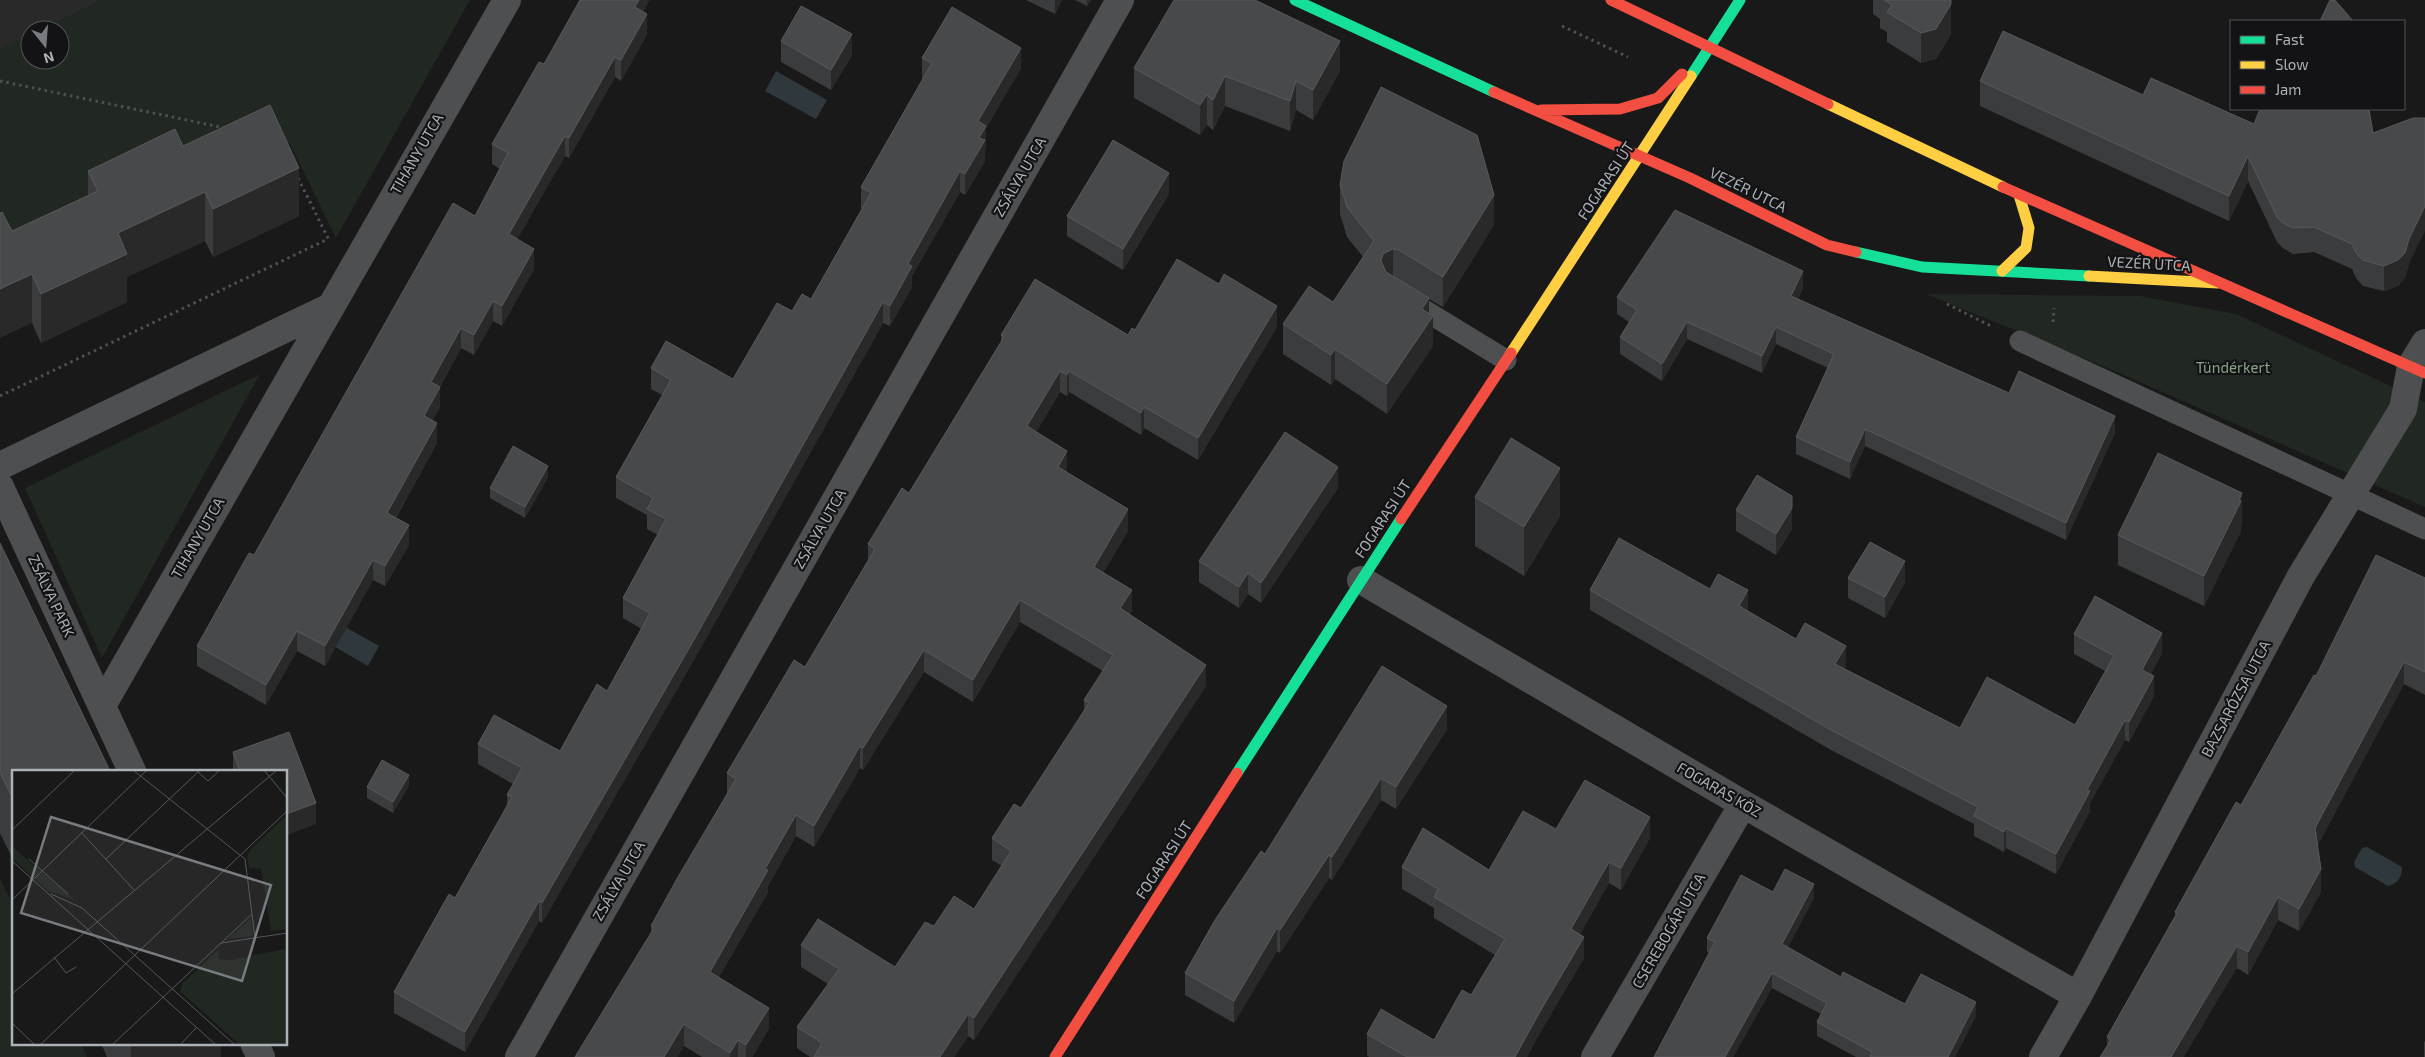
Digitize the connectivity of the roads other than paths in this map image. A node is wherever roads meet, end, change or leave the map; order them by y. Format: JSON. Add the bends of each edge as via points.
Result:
{"nodes":[{"id":1,"x":507,"y":0,"type":"edge"},
{"id":2,"x":1120,"y":0,"type":"edge"},
{"id":3,"x":1296,"y":0,"type":"edge"},
{"id":4,"x":1611,"y":0,"type":"edge"},
{"id":5,"x":1740,"y":0,"type":"edge"},
{"id":6,"x":1710,"y":47,"type":"junction"},
{"id":7,"x":1533,"y":110,"type":"junction"},
{"id":8,"x":1639,"y":157,"type":"junction"},
{"id":9,"x":2018,"y":195,"type":"junction"},
{"id":10,"x":2002,"y":271,"type":"junction"},
{"id":11,"x":2218,"y":283,"type":"junction"},
{"id":12,"x":1393,"y":291,"type":"edge"},
{"id":13,"x":328,"y":308,"type":"junction"},
{"id":14,"x":2020,"y":341,"type":"dead end"},
{"id":15,"x":2425,"y":343,"type":"edge"},
{"id":16,"x":1506,"y":360,"type":"junction"},
{"id":17,"x":2418,"y":370,"type":"edge"},
{"id":18,"x":0,"y":466,"type":"edge"},
{"id":19,"x":0,"y":487,"type":"edge"},
{"id":20,"x":2351,"y":493,"type":"junction"},
{"id":21,"x":2425,"y":529,"type":"edge"},
{"id":22,"x":1361,"y":580,"type":"junction"},
{"id":23,"x":103,"y":704,"type":"junction"},
{"id":24,"x":132,"y":770,"type":"edge"},
{"id":25,"x":1743,"y":804,"type":"junction"},
{"id":26,"x":2078,"y":996,"type":"junction"},
{"id":27,"x":254,"y":1044,"type":"edge"},
{"id":28,"x":261,"y":1057,"type":"edge"},
{"id":29,"x":519,"y":1057,"type":"edge"},
{"id":30,"x":1055,"y":1057,"type":"edge"},
{"id":31,"x":1595,"y":1057,"type":"edge"},
{"id":32,"x":2043,"y":1057,"type":"edge"}],
"edges":[{"from":1,"to":13,"type":"street","name":"TIHANY UTCA"},
{"from":2,"to":29,"type":"street","name":"ZSÁLYA UTCA"},
{"from":3,"to":7,"type":"street","name":"VEZÉR UTCA"},
{"from":4,"to":6,"type":"street","name":"VEZÉR UTCA"},
{"from":5,"to":6,"type":"street","name":"FOGARASI ÚT"},
{"from":6,"to":7,"type":"street","via":[[1658,98],[1620,109]]},
{"from":6,"to":8,"type":"street","name":"FOGARASI ÚT"},
{"from":6,"to":9,"type":"street","name":"VEZÉR UTCA"},
{"from":7,"to":8,"type":"street","name":"VEZÉR UTCA"},
{"from":8,"to":10,"type":"street","name":"VEZÉR UTCA","via":[[1690,178],[1827,245],[1922,267]]},
{"from":8,"to":16,"type":"street","name":"FOGARASI ÚT"},
{"from":9,"to":10,"type":"street","via":[[2029,228],[2026,248]]},
{"from":9,"to":11,"type":"street","name":"VEZÉR UTCA"},
{"from":10,"to":11,"type":"street","name":"VEZÉR UTCA"},
{"from":11,"to":17,"type":"street","name":"VEZÉR UTCA"},
{"from":12,"to":16,"type":"lane"},
{"from":13,"to":18,"type":"street"},
{"from":13,"to":23,"type":"street","name":"TIHANY UTCA"},
{"from":14,"to":20,"type":"lane"},
{"from":15,"to":17,"type":"street","name":"BAZSARÓZSA UTCA"},
{"from":16,"to":22,"type":"street","name":"FOGARASI ÚT"},
{"from":17,"to":20,"type":"street","name":"BAZSARÓZSA UTCA","via":[[2404,409]]},
{"from":19,"to":23,"type":"street","name":"ZSÁLYA PARK"},
{"from":20,"to":21,"type":"lane"},
{"from":20,"to":26,"type":"street","name":"BAZSARÓZSA UTCA","via":[[2301,576]]},
{"from":22,"to":25,"type":"street","name":"FOGARAS KÖZ"},
{"from":22,"to":30,"type":"street","name":"FOGARASI ÚT"},
{"from":23,"to":24,"type":"street"},
{"from":25,"to":26,"type":"street","name":"FOGARAS KÖZ"},
{"from":25,"to":31,"type":"street","name":"CSEREBOGÁR UTCA"},
{"from":26,"to":32,"type":"street","name":"BAZSARÓZSA UTCA"},
{"from":27,"to":28,"type":"street"}]}
